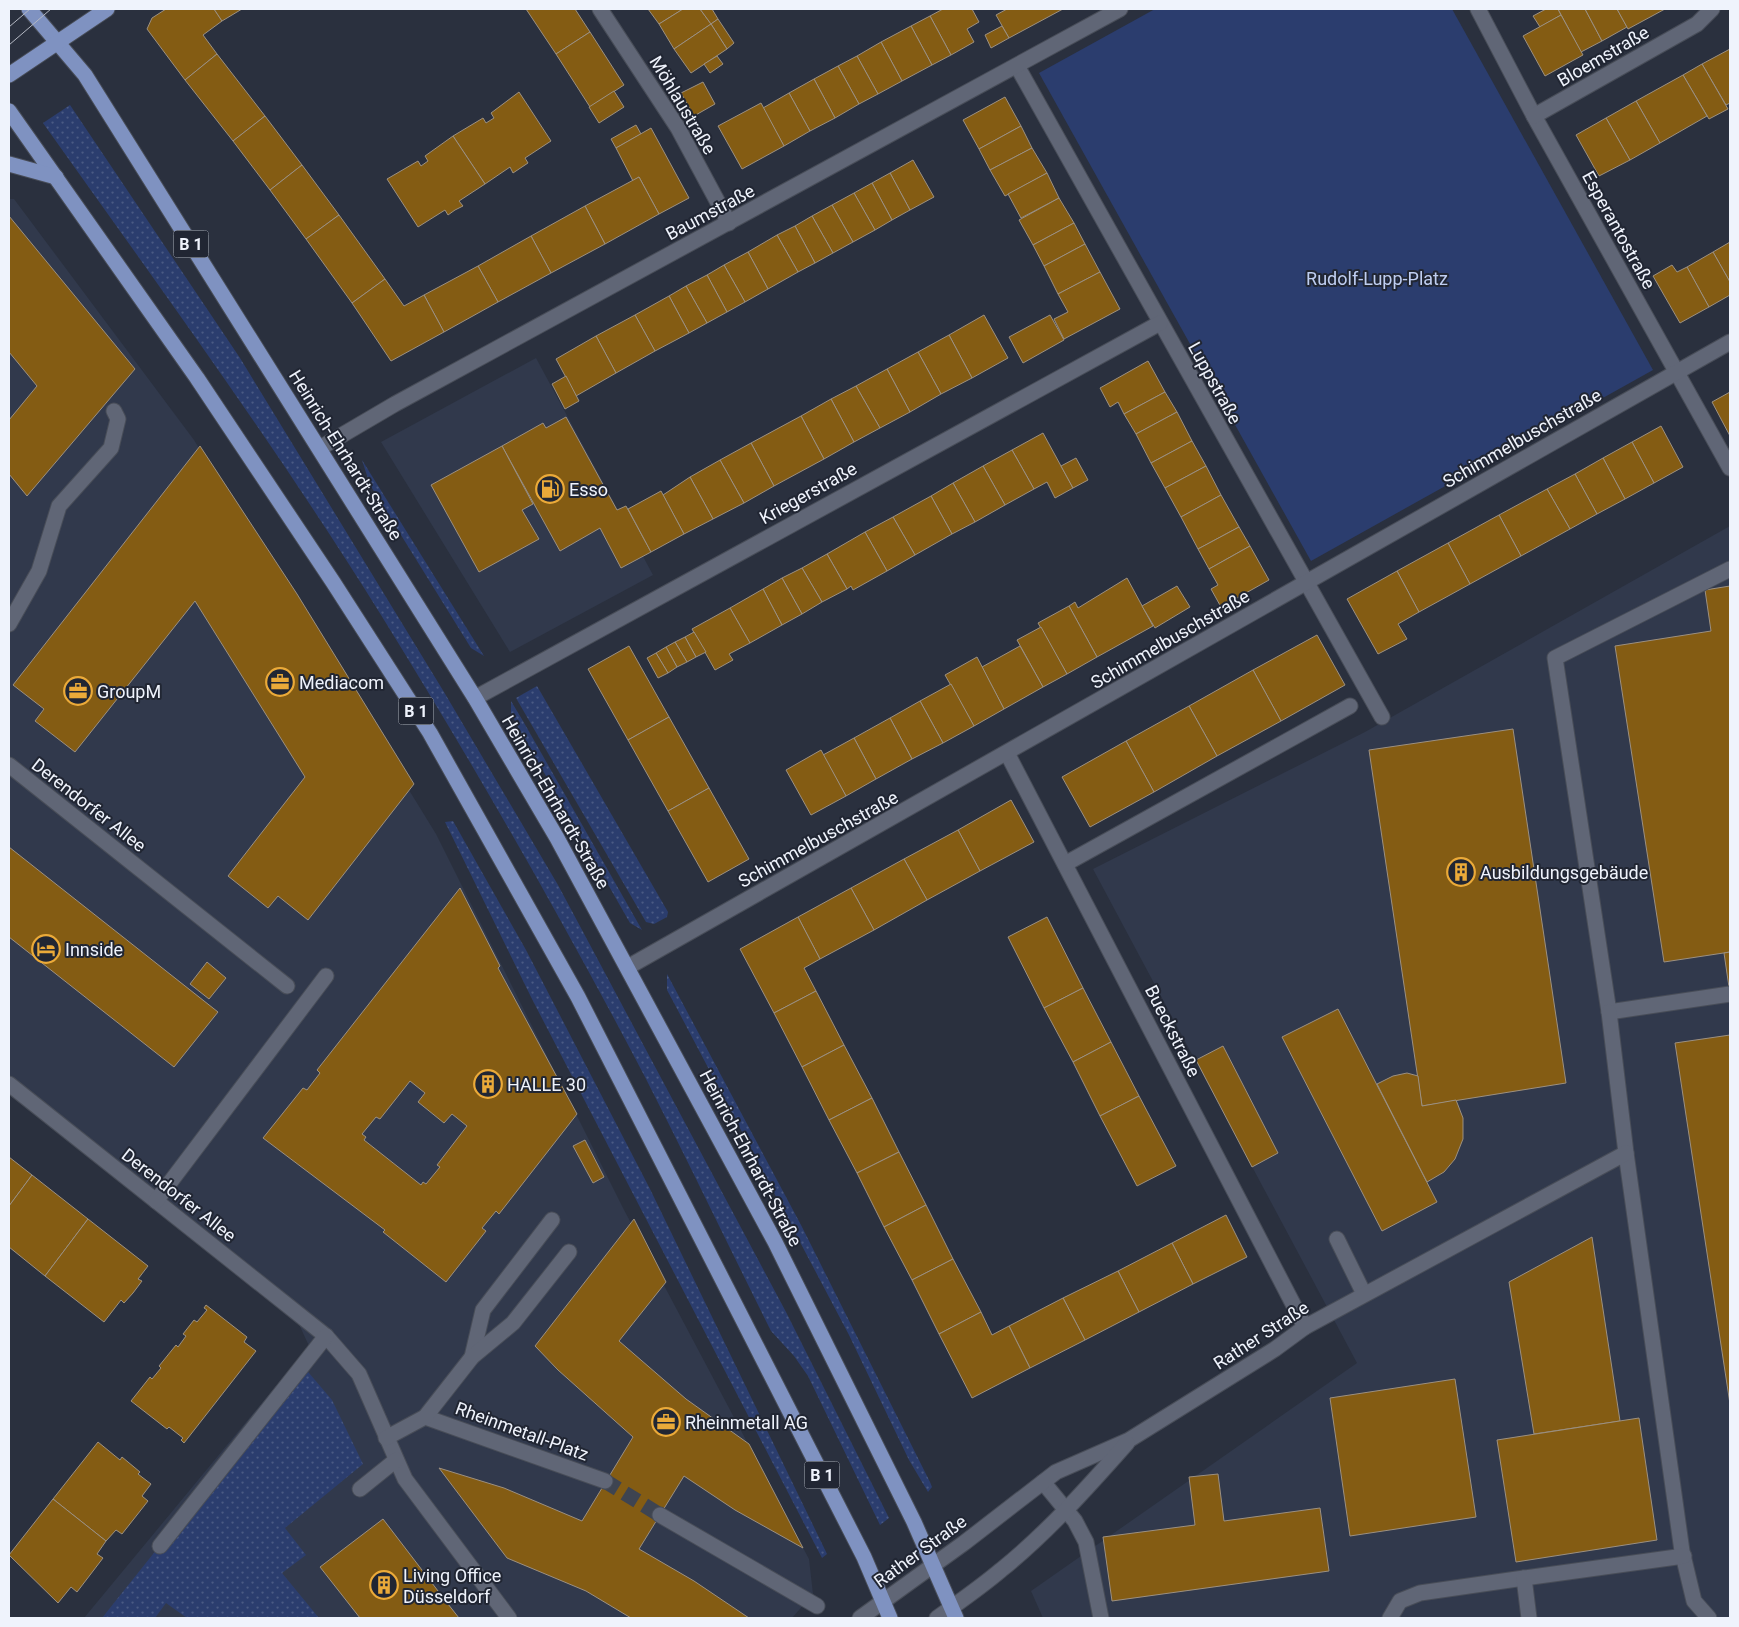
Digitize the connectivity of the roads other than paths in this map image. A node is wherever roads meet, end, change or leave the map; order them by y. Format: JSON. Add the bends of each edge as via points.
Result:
{"nodes":[{"id":1,"x":29,"y":9,"type":"edge"},
{"id":2,"x":107,"y":9,"type":"edge"},
{"id":3,"x":600,"y":9,"type":"edge"},
{"id":4,"x":1120,"y":9,"type":"edge"},
{"id":5,"x":1478,"y":9,"type":"edge"},
{"id":6,"x":1712,"y":9,"type":"edge"},
{"id":7,"x":57,"y":44,"type":"junction"},
{"id":8,"x":1017,"y":66,"type":"junction"},
{"id":9,"x":9,"y":76,"type":"edge"},
{"id":10,"x":9,"y":111,"type":"edge"},
{"id":11,"x":1534,"y":116,"type":"junction"},
{"id":12,"x":9,"y":164,"type":"edge"},
{"id":13,"x":56,"y":177,"type":"junction"},
{"id":14,"x":729,"y":223,"type":"junction"},
{"id":15,"x":1160,"y":323,"type":"junction"},
{"id":16,"x":1730,"y":342,"type":"edge"},
{"id":17,"x":1677,"y":371,"type":"junction"},
{"id":18,"x":114,"y":411,"type":"dead end"},
{"id":19,"x":320,"y":448,"type":"junction"},
{"id":20,"x":1730,"y":468,"type":"edge"},
{"id":21,"x":1730,"y":569,"type":"edge"},
{"id":22,"x":1306,"y":584,"type":"junction"},
{"id":23,"x":9,"y":624,"type":"edge"},
{"id":24,"x":475,"y":698,"type":"junction"},
{"id":25,"x":1350,"y":706,"type":"dead end"},
{"id":26,"x":1382,"y":717,"type":"dead end"},
{"id":27,"x":1007,"y":753,"type":"junction"},
{"id":28,"x":9,"y":765,"type":"edge"},
{"id":29,"x":1065,"y":864,"type":"junction"},
{"id":30,"x":628,"y":968,"type":"junction"},
{"id":31,"x":326,"y":976,"type":"dead end"},
{"id":32,"x":286,"y":986,"type":"dead end"},
{"id":33,"x":1730,"y":994,"type":"edge"},
{"id":34,"x":1609,"y":1012,"type":"junction"},
{"id":35,"x":9,"y":1084,"type":"edge"},
{"id":36,"x":1626,"y":1153,"type":"junction"},
{"id":37,"x":156,"y":1201,"type":"junction"},
{"id":38,"x":552,"y":1220,"type":"dead end"},
{"id":39,"x":1337,"y":1240,"type":"dead end"},
{"id":40,"x":569,"y":1252,"type":"dead end"},
{"id":41,"x":1364,"y":1294,"type":"junction"},
{"id":42,"x":1306,"y":1327,"type":"junction"},
{"id":43,"x":326,"y":1336,"type":"junction"},
{"id":44,"x":472,"y":1357,"type":"junction"},
{"id":45,"x":425,"y":1417,"type":"junction"},
{"id":46,"x":386,"y":1438,"type":"junction"},
{"id":47,"x":1129,"y":1440,"type":"junction"},
{"id":48,"x":396,"y":1460,"type":"junction"},
{"id":49,"x":605,"y":1481,"type":"tunnel mouth"},
{"id":50,"x":1043,"y":1482,"type":"junction"},
{"id":51,"x":360,"y":1489,"type":"dead end"},
{"id":52,"x":1065,"y":1509,"type":"junction"},
{"id":53,"x":660,"y":1515,"type":"tunnel mouth"},
{"id":54,"x":160,"y":1546,"type":"dead end"},
{"id":55,"x":1684,"y":1556,"type":"junction"},
{"id":56,"x":933,"y":1565,"type":"junction"},
{"id":57,"x":1524,"y":1578,"type":"junction"},
{"id":58,"x":883,"y":1601,"type":"junction"},
{"id":59,"x":817,"y":1606,"type":"dead end"},
{"id":60,"x":954,"y":1613,"type":"edge"},
{"id":61,"x":509,"y":1618,"type":"edge"},
{"id":62,"x":860,"y":1618,"type":"edge"},
{"id":63,"x":890,"y":1618,"type":"edge"},
{"id":64,"x":937,"y":1618,"type":"edge"},
{"id":65,"x":1100,"y":1618,"type":"edge"},
{"id":66,"x":1390,"y":1618,"type":"edge"},
{"id":67,"x":1529,"y":1618,"type":"edge"},
{"id":68,"x":1709,"y":1618,"type":"edge"}],
"edges":[{"from":1,"to":7,"type":"main road","number":"B 1"},
{"from":2,"to":7,"type":"main road"},
{"from":3,"to":14,"type":"street","name":"Möhlaustraße","via":[[678,128]]},
{"from":4,"to":8,"type":"street","name":"Baumstraße"},
{"from":5,"to":11,"type":"street","name":"Esperantostraße"},
{"from":6,"to":11,"type":"street","name":"Bloemstraße","via":[[1697,24]]},
{"from":7,"to":9,"type":"main road"},
{"from":7,"to":19,"type":"main road","name":"Heinrich-Ehrhardt-Straße","number":"B 1","via":[[85,75]]},
{"from":8,"to":14,"type":"street","name":"Baumstraße"},
{"from":8,"to":15,"type":"street","name":"Luppstraße"},
{"from":10,"to":13,"type":"main road","number":"B 1"},
{"from":11,"to":17,"type":"street","name":"Esperantostraße"},
{"from":12,"to":13,"type":"main road"},
{"from":13,"to":58,"type":"main road","number":"B 1","via":[[197,378],[430,733],[578,997],[864,1557]]},
{"from":14,"to":19,"type":"street","name":"Baumstraße"},
{"from":15,"to":22,"type":"street","name":"Luppstraße"},
{"from":15,"to":24,"type":"street","name":"Kriegerstraße"},
{"from":16,"to":17,"type":"street","name":"Schimmelbuschstraße"},
{"from":17,"to":20,"type":"street","name":"Esperantostraße"},
{"from":17,"to":22,"type":"street","name":"Schimmelbuschstraße"},
{"from":18,"to":23,"type":"street","via":[[118,419],[111,448],[59,506],[39,571]]},
{"from":19,"to":24,"type":"main road","name":"Heinrich-Ehrhardt-Straße","number":"B 1"},
{"from":21,"to":34,"type":"street","via":[[1555,658]]},
{"from":22,"to":26,"type":"street","name":"Luppstraße"},
{"from":22,"to":27,"type":"street","name":"Schimmelbuschstraße"},
{"from":24,"to":30,"type":"main road","name":"Heinrich-Ehrhardt-Straße","number":"B 1"},
{"from":25,"to":29,"type":"street"},
{"from":27,"to":29,"type":"street","name":"Bueckstraße"},
{"from":27,"to":30,"type":"street","name":"Schimmelbuschstraße"},
{"from":28,"to":32,"type":"street","name":"Derendorfer Allee"},
{"from":29,"to":42,"type":"street","name":"Bueckstraße"},
{"from":30,"to":56,"type":"main road","name":"Heinrich-Ehrhardt-Straße","number":"B 1","via":[[775,1242]]},
{"from":31,"to":37,"type":"street"},
{"from":33,"to":34,"type":"street"},
{"from":34,"to":36,"type":"street"},
{"from":35,"to":37,"type":"street","name":"Derendorfer Allee"},
{"from":36,"to":41,"type":"street","name":"Rather Straße"},
{"from":36,"to":55,"type":"street"},
{"from":37,"to":43,"type":"street","name":"Derendorfer Allee"},
{"from":38,"to":44,"type":"street","via":[[483,1310]]},
{"from":39,"to":41,"type":"street"},
{"from":40,"to":44,"type":"street","via":[[513,1323]]},
{"from":41,"to":42,"type":"street","name":"Rather Straße"},
{"from":42,"to":47,"type":"street","name":"Rather Straße"},
{"from":43,"to":46,"type":"street","name":"Derendorfer Allee","via":[[359,1374]]},
{"from":43,"to":54,"type":"street"},
{"from":44,"to":45,"type":"street"},
{"from":45,"to":46,"type":"street"},
{"from":45,"to":49,"type":"street","name":"Rheinmetall-Platz"},
{"from":46,"to":48,"type":"street","name":"Derendorfer Allee"},
{"from":47,"to":50,"type":"street","name":"Rather Straße","via":[[1056,1472]]},
{"from":47,"to":52,"type":"street","name":"Rather Straße","via":[[1077,1500]]},
{"from":48,"to":51,"type":"street"},
{"from":48,"to":61,"type":"street","name":"Derendorfer Allee","via":[[405,1479]]},
{"from":50,"to":52,"type":"street"},
{"from":50,"to":56,"type":"street","name":"Rather Straße"},
{"from":52,"to":60,"type":"street","name":"Rather Straße"},
{"from":52,"to":65,"type":"street","via":[[1086,1542]]},
{"from":53,"to":59,"type":"street"},
{"from":55,"to":57,"type":"street"},
{"from":55,"to":68,"type":"street","via":[[1694,1601]]},
{"from":56,"to":58,"type":"street","name":"Rather Straße"},
{"from":56,"to":60,"type":"main road","name":"Heinrich-Ehrhardt-Straße","number":"B 1"},
{"from":57,"to":66,"type":"street","via":[[1420,1593],[1400,1601]]},
{"from":57,"to":67,"type":"street"},
{"from":58,"to":62,"type":"street","name":"Rather Straße"},
{"from":58,"to":63,"type":"main road","number":"B 1"},
{"from":60,"to":64,"type":"street","name":"Rather Straße"}]}
